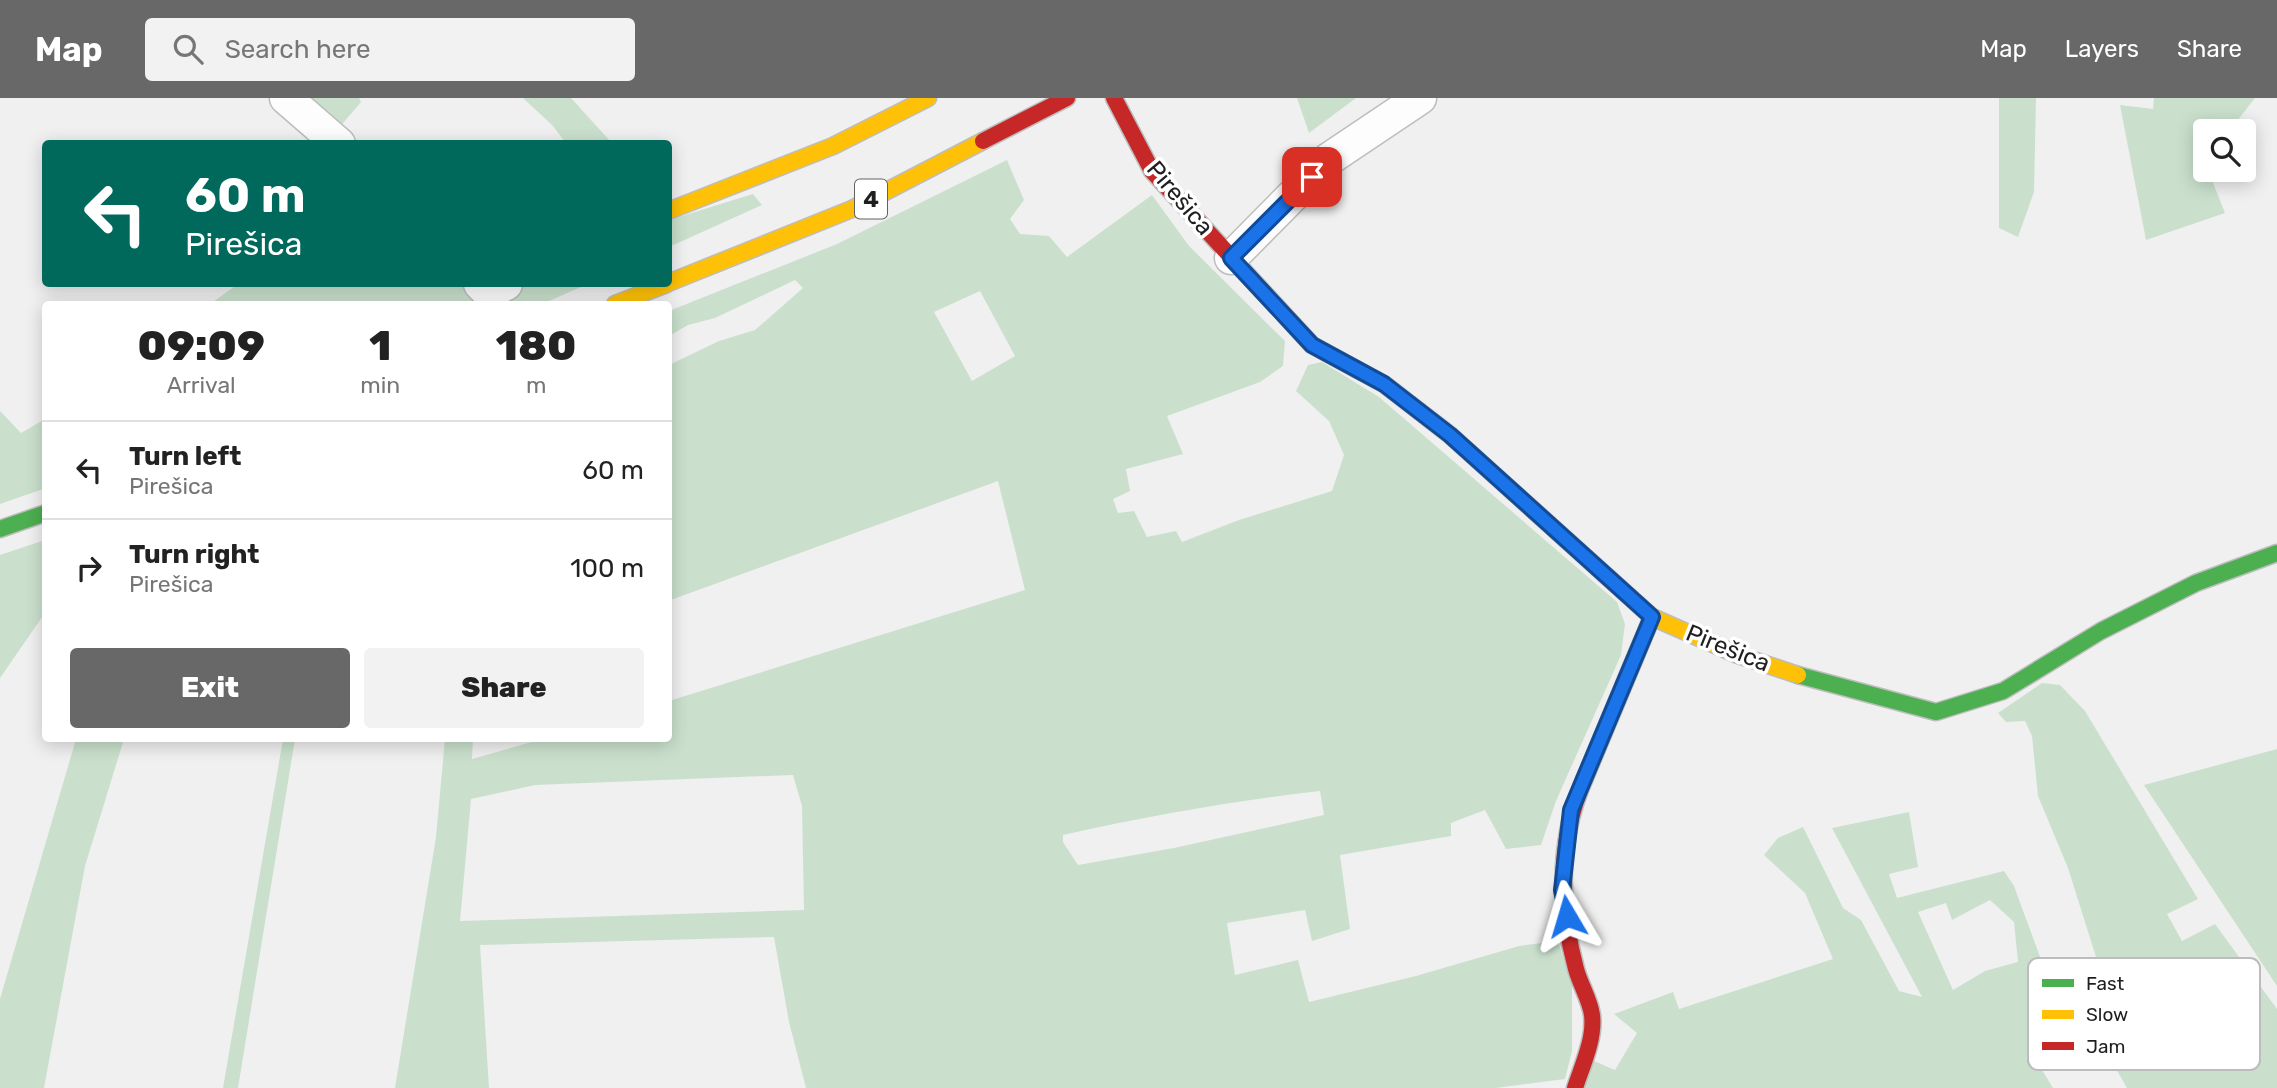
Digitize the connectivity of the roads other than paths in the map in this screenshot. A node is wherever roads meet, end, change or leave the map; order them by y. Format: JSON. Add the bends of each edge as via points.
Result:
{"nodes":[{"id":1,"x":286,"y":98,"type":"edge"},
{"id":2,"x":928,"y":98,"type":"edge"},
{"id":3,"x":1067,"y":98,"type":"edge"},
{"id":4,"x":1114,"y":98,"type":"edge"},
{"id":5,"x":1420,"y":98,"type":"edge"},
{"id":6,"x":334,"y":140,"type":"edge"},
{"id":7,"x":672,"y":209,"type":"edge"},
{"id":8,"x":1231,"y":258,"type":"junction"},
{"id":9,"x":672,"y":281,"type":"edge"},
{"id":10,"x":483,"y":287,"type":"edge"},
{"id":11,"x":500,"y":287,"type":"edge"},
{"id":12,"x":658,"y":287,"type":"edge"},
{"id":13,"x":623,"y":301,"type":"edge"},
{"id":14,"x":42,"y":514,"type":"edge"},
{"id":15,"x":0,"y":528,"type":"edge"},
{"id":16,"x":2277,"y":553,"type":"edge"},
{"id":17,"x":1652,"y":617,"type":"junction"},
{"id":18,"x":1575,"y":1088,"type":"edge"}],
"edges":[{"from":1,"to":6,"type":"street"},
{"from":2,"to":7,"type":"street","via":[[883,125]]},
{"from":3,"to":9,"type":"street","number":"4","via":[[852,209]]},
{"from":4,"to":8,"type":"street","name":"Pirešica","via":[[1152,172]]},
{"from":5,"to":8,"type":"street","name":"Pirešica","via":[[1329,159]]},
{"from":8,"to":17,"type":"street","name":"Pirešica","via":[[1312,345],[1384,384],[1450,435]]},
{"from":10,"to":11,"type":"street","via":[[489,293]]},
{"from":12,"to":13,"type":"street","number":"4"},
{"from":14,"to":15,"type":"street"},
{"from":16,"to":17,"type":"street","name":"Pirešica","via":[[2196,583],[2101,631],[2003,691],[1936,712],[1813,681],[1738,655]]},
{"from":17,"to":18,"type":"street","via":[[1571,810],[1562,890],[1576,970],[1592,1015],[1590,1042]]}]}
